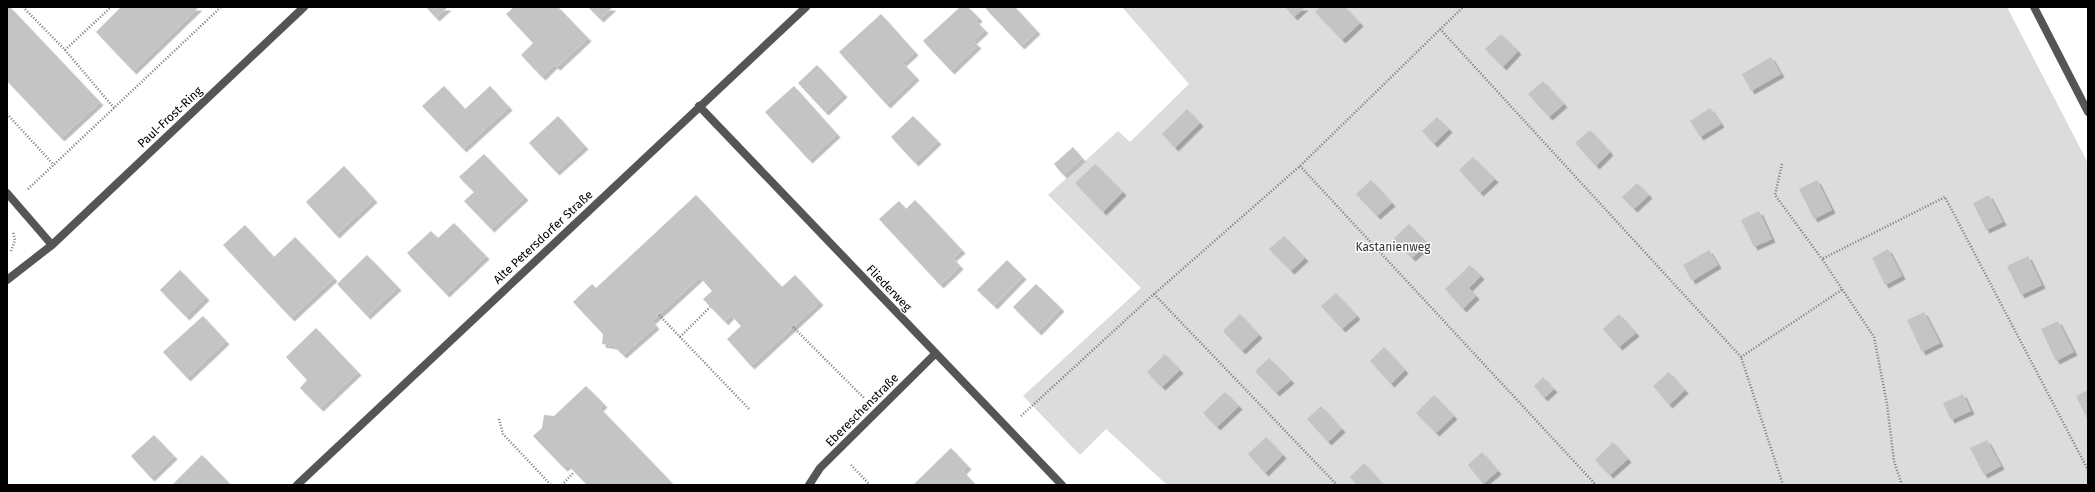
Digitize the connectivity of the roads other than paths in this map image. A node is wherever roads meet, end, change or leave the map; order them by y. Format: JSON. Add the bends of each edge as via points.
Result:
{"nodes":[{"id":1,"x":304,"y":7,"type":"edge"},
{"id":2,"x":806,"y":7,"type":"edge"},
{"id":3,"x":2034,"y":7,"type":"edge"},
{"id":4,"x":699,"y":106,"type":"junction"},
{"id":5,"x":2088,"y":112,"type":"edge"},
{"id":6,"x":7,"y":193,"type":"edge"},
{"id":7,"x":52,"y":245,"type":"junction"},
{"id":8,"x":7,"y":280,"type":"edge"},
{"id":9,"x":936,"y":354,"type":"junction"},
{"id":10,"x":297,"y":485,"type":"edge"},
{"id":11,"x":809,"y":485,"type":"edge"},
{"id":12,"x":1062,"y":485,"type":"edge"}],
"edges":[{"from":1,"to":7,"type":"street","name":"Paul-Frost-Ring"},
{"from":2,"to":4,"type":"street","name":"Alte Petersdorfer Straße"},
{"from":3,"to":5,"type":"street"},
{"from":4,"to":9,"type":"street","name":"Fliederweg"},
{"from":4,"to":10,"type":"street","name":"Alte Petersdorfer Straße"},
{"from":6,"to":7,"type":"street"},
{"from":7,"to":8,"type":"street","name":"Paul-Frost-Ring"},
{"from":9,"to":11,"type":"street","name":"Ebereschenstraße","via":[[820,468]]},
{"from":9,"to":12,"type":"street","name":"Fliederweg"}]}
